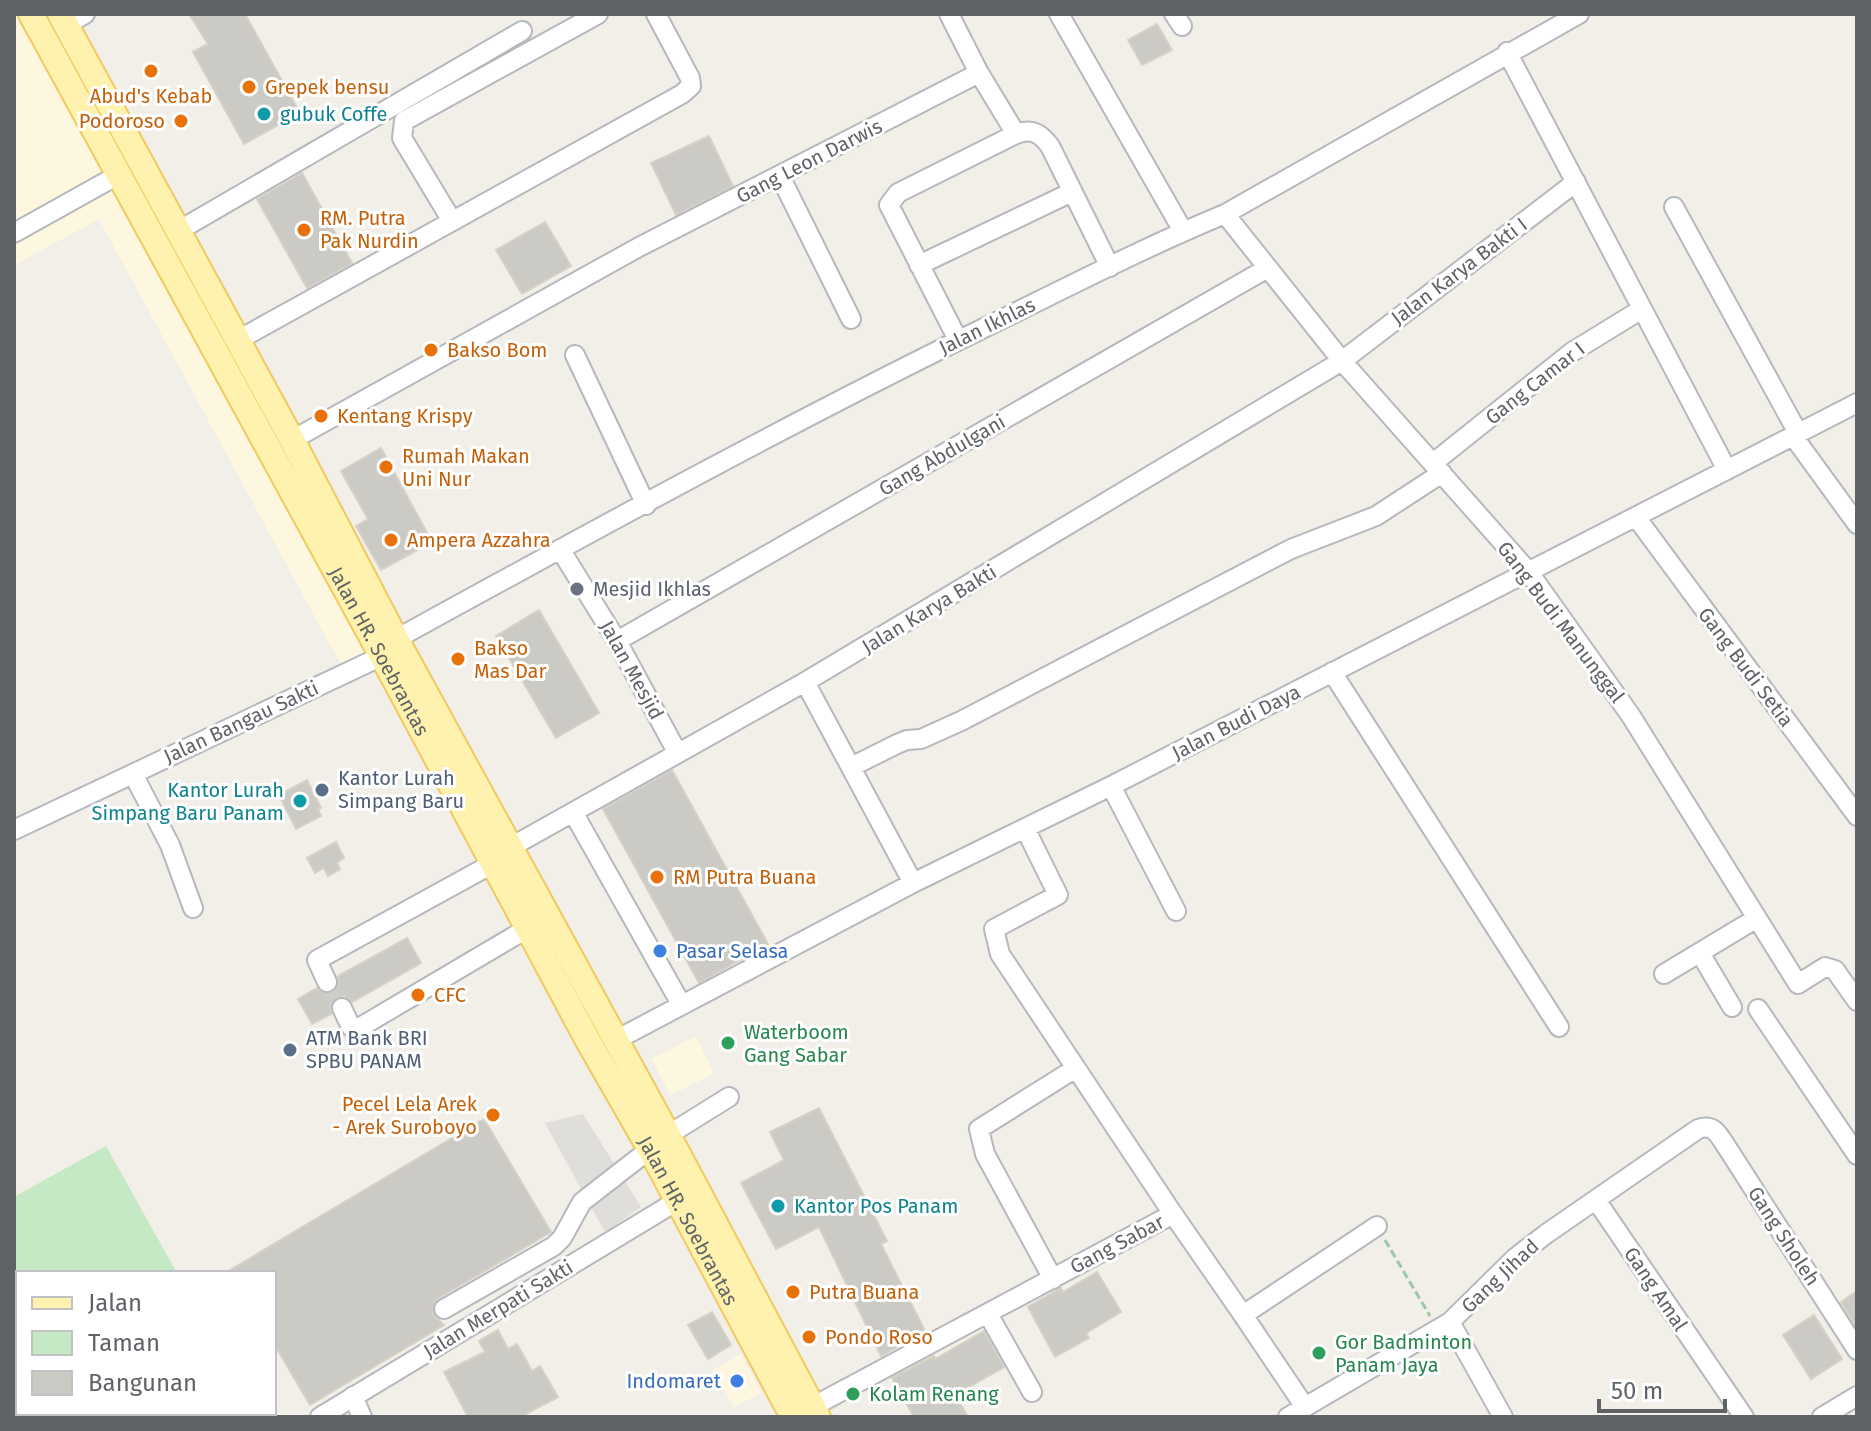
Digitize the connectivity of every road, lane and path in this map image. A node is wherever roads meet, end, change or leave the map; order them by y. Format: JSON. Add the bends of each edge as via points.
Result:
{"nodes":[{"id":1,"x":31,"y":14,"type":"edge"},
{"id":2,"x":598,"y":14,"type":"edge"},
{"id":3,"x":656,"y":14,"type":"edge"},
{"id":4,"x":1059,"y":14,"type":"edge"},
{"id":5,"x":1579,"y":14,"type":"edge"},
{"id":6,"x":956,"y":17,"type":"edge"},
{"id":7,"x":70,"y":18,"type":"edge"},
{"id":8,"x":522,"y":31,"type":"dead end"},
{"id":9,"x":1507,"y":52,"type":"junction"},
{"id":10,"x":979,"y":73,"type":"junction"},
{"id":11,"x":1016,"y":134,"type":"junction"},
{"id":12,"x":118,"y":175,"type":"junction"},
{"id":13,"x":780,"y":176,"type":"junction"},
{"id":14,"x":1576,"y":182,"type":"junction"},
{"id":15,"x":1072,"y":192,"type":"junction"},
{"id":16,"x":1674,"y":207,"type":"dead end"},
{"id":17,"x":1225,"y":214,"type":"junction"},
{"id":18,"x":452,"y":221,"type":"junction"},
{"id":19,"x":178,"y":231,"type":"junction"},
{"id":20,"x":1183,"y":231,"type":"junction"},
{"id":21,"x":14,"y":233,"type":"edge"},
{"id":22,"x":919,"y":265,"type":"junction"},
{"id":23,"x":1110,"y":267,"type":"junction"},
{"id":24,"x":1266,"y":269,"type":"junction"},
{"id":25,"x":1642,"y":309,"type":"junction"},
{"id":26,"x":851,"y":319,"type":"dead end"},
{"id":27,"x":238,"y":340,"type":"junction"},
{"id":28,"x":958,"y":340,"type":"junction"},
{"id":29,"x":575,"y":355,"type":"dead end"},
{"id":30,"x":1342,"y":361,"type":"junction"},
{"id":31,"x":1857,"y":403,"type":"edge"},
{"id":32,"x":1795,"y":435,"type":"junction"},
{"id":33,"x":292,"y":440,"type":"junction"},
{"id":34,"x":1438,"y":468,"type":"junction"},
{"id":35,"x":1727,"y":470,"type":"junction"},
{"id":36,"x":313,"y":479,"type":"junction"},
{"id":37,"x":290,"y":491,"type":"junction"},
{"id":38,"x":646,"y":505,"type":"junction"},
{"id":39,"x":1636,"y":517,"type":"junction"},
{"id":40,"x":1857,"y":524,"type":"edge"},
{"id":41,"x":560,"y":549,"type":"junction"},
{"id":42,"x":1528,"y":571,"type":"junction"},
{"id":43,"x":617,"y":641,"type":"junction"},
{"id":44,"x":389,"y":647,"type":"junction"},
{"id":45,"x":1332,"y":672,"type":"junction"},
{"id":46,"x":805,"y":682,"type":"junction"},
{"id":47,"x":677,"y":752,"type":"junction"},
{"id":48,"x":851,"y":767,"type":"junction"},
{"id":49,"x":133,"y":774,"type":"junction"},
{"id":50,"x":1111,"y":786,"type":"junction"},
{"id":51,"x":573,"y":812,"type":"junction"},
{"id":52,"x":1857,"y":816,"type":"edge"},
{"id":53,"x":1025,"y":828,"type":"junction"},
{"id":54,"x":14,"y":830,"type":"edge"},
{"id":55,"x":502,"y":856,"type":"junction"},
{"id":56,"x":913,"y":883,"type":"junction"},
{"id":57,"x":193,"y":908,"type":"dead end"},
{"id":58,"x":1176,"y":911,"type":"dead end"},
{"id":59,"x":1757,"y":918,"type":"junction"},
{"id":60,"x":528,"y":928,"type":"junction"},
{"id":61,"x":1700,"y":953,"type":"junction"},
{"id":62,"x":1664,"y":974,"type":"dead end"},
{"id":63,"x":327,"y":982,"type":"tunnel mouth"},
{"id":64,"x":1857,"y":1001,"type":"edge"},
{"id":65,"x":681,"y":1004,"type":"junction"},
{"id":66,"x":1732,"y":1007,"type":"dead end"},
{"id":67,"x":342,"y":1008,"type":"tunnel mouth"},
{"id":68,"x":1758,"y":1009,"type":"dead end"},
{"id":69,"x":1559,"y":1027,"type":"dead end"},
{"id":70,"x":614,"y":1041,"type":"junction"},
{"id":71,"x":1076,"y":1068,"type":"junction"},
{"id":72,"x":729,"y":1097,"type":"dead end"},
{"id":73,"x":1707,"y":1126,"type":"joint"},
{"id":74,"x":659,"y":1142,"type":"junction"},
{"id":75,"x":1857,"y":1155,"type":"edge"},
{"id":76,"x":1596,"y":1200,"type":"junction"},
{"id":77,"x":677,"y":1201,"type":"junction"},
{"id":78,"x":1173,"y":1214,"type":"junction"},
{"id":79,"x":1377,"y":1226,"type":"joint"},
{"id":80,"x":1053,"y":1279,"type":"junction"},
{"id":81,"x":444,"y":1309,"type":"dead end"},
{"id":82,"x":988,"y":1314,"type":"junction"},
{"id":83,"x":1243,"y":1315,"type":"junction"},
{"id":84,"x":1444,"y":1326,"type":"junction"},
{"id":85,"x":1857,"y":1350,"type":"edge"},
{"id":86,"x":1032,"y":1392,"type":"dead end"},
{"id":87,"x":353,"y":1396,"type":"junction"},
{"id":88,"x":1857,"y":1396,"type":"edge"},
{"id":89,"x":1305,"y":1407,"type":"junction"},
{"id":90,"x":808,"y":1414,"type":"edge"},
{"id":91,"x":320,"y":1417,"type":"edge"},
{"id":92,"x":362,"y":1417,"type":"edge"},
{"id":93,"x":1288,"y":1417,"type":"edge"},
{"id":94,"x":1503,"y":1417,"type":"edge"},
{"id":95,"x":1744,"y":1417,"type":"edge"},
{"id":96,"x":1822,"y":1417,"type":"edge"}],
"edges":[{"from":1,"to":12,"type":"main road","name":"Jalan HR. Soebrantas"},
{"from":2,"to":18,"type":"street","via":[[404,121],[402,138]]},
{"from":3,"to":18,"type":"street","via":[[691,86]]},
{"from":4,"to":20,"type":"street"},
{"from":5,"to":9,"type":"street","name":"Jalan Ikhlas"},
{"from":6,"to":10,"type":"street"},
{"from":7,"to":19,"type":"main road","name":"Jalan HR. Soebrantas"},
{"from":8,"to":19,"type":"street"},
{"from":9,"to":14,"type":"street"},
{"from":9,"to":17,"type":"street","name":"Jalan Ikhlas"},
{"from":10,"to":11,"type":"street"},
{"from":10,"to":13,"type":"street","name":"Gang Leon Darwis"},
{"from":11,"to":15,"type":"street","via":[[1037,132],[1050,146]]},
{"from":11,"to":22,"type":"street","via":[[890,201]]},
{"from":12,"to":21,"type":"street"},
{"from":12,"to":37,"type":"main road","name":"Jalan HR. Soebrantas"},
{"from":13,"to":26,"type":"street"},
{"from":13,"to":33,"type":"street","name":"Gang Leon Darwis","via":[[639,247]]},
{"from":14,"to":25,"type":"street"},
{"from":14,"to":30,"type":"street","name":"Jalan Karya Bakti I"},
{"from":15,"to":22,"type":"street"},
{"from":15,"to":23,"type":"street"},
{"from":16,"to":32,"type":"street"},
{"from":17,"to":20,"type":"street","name":"Jalan Ikhlas"},
{"from":17,"to":24,"type":"street","name":"Gang Budi Manunggal"},
{"from":18,"to":27,"type":"street"},
{"from":19,"to":27,"type":"main road","name":"Jalan HR. Soebrantas"},
{"from":20,"to":23,"type":"street","name":"Jalan Ikhlas"},
{"from":22,"to":28,"type":"street"},
{"from":23,"to":28,"type":"street","name":"Jalan Ikhlas"},
{"from":24,"to":30,"type":"street","name":"Gang Budi Manunggal"},
{"from":24,"to":43,"type":"street","name":"Gang Abdulgani"},
{"from":25,"to":34,"type":"street","name":"Gang Camar I","via":[[1572,352]]},
{"from":25,"to":35,"type":"street"},
{"from":27,"to":33,"type":"main road","name":"Jalan HR. Soebrantas"},
{"from":28,"to":38,"type":"street","name":"Jalan Ikhlas"},
{"from":29,"to":38,"type":"street"},
{"from":30,"to":34,"type":"street","name":"Gang Budi Manunggal"},
{"from":30,"to":46,"type":"street","name":"Jalan Karya Bakti"},
{"from":31,"to":32,"type":"street","name":"Jalan Budi Daya"},
{"from":32,"to":35,"type":"street","name":"Jalan Budi Daya"},
{"from":32,"to":40,"type":"street"},
{"from":33,"to":36,"type":"main road","name":"Jalan HR. Soebrantas"},
{"from":34,"to":42,"type":"street","name":"Gang Budi Manunggal"},
{"from":34,"to":48,"type":"street","name":"Gang Camar I","via":[[1361,523],[1291,549],[961,721]]},
{"from":35,"to":39,"type":"street","name":"Jalan Budi Daya"},
{"from":36,"to":37,"type":"main road"},
{"from":36,"to":44,"type":"main road","name":"Jalan HR. Soebrantas"},
{"from":37,"to":44,"type":"main road","name":"Jalan HR. Soebrantas"},
{"from":38,"to":41,"type":"street","name":"Jalan Ikhlas"},
{"from":39,"to":42,"type":"street","name":"Jalan Budi Daya"},
{"from":39,"to":52,"type":"street","name":"Gang Budi Setia"},
{"from":41,"to":43,"type":"street","name":"Jalan Mesjid"},
{"from":41,"to":44,"type":"street","name":"Jalan Ikhlas"},
{"from":42,"to":45,"type":"street","name":"Jalan Budi Daya"},
{"from":42,"to":59,"type":"street","name":"Gang Budi Manunggal","via":[[1631,716]]},
{"from":43,"to":47,"type":"street","name":"Jalan Mesjid"},
{"from":44,"to":49,"type":"street","name":"Jalan Bangau Sakti"},
{"from":44,"to":55,"type":"main road","name":"Jalan HR. Soebrantas"},
{"from":45,"to":50,"type":"street","name":"Jalan Budi Daya"},
{"from":45,"to":69,"type":"street"},
{"from":46,"to":47,"type":"street","name":"Jalan Karya Bakti"},
{"from":46,"to":48,"type":"street"},
{"from":47,"to":51,"type":"street","name":"Jalan Karya Bakti"},
{"from":48,"to":56,"type":"street"},
{"from":49,"to":54,"type":"street","name":"Jalan Bangau Sakti"},
{"from":49,"to":57,"type":"street","via":[[170,845]]},
{"from":50,"to":53,"type":"street","name":"Jalan Budi Daya"},
{"from":50,"to":58,"type":"street"},
{"from":51,"to":55,"type":"street","name":"Jalan Karya Bakti"},
{"from":51,"to":65,"type":"street"},
{"from":53,"to":56,"type":"street","name":"Jalan Budi Daya"},
{"from":53,"to":71,"type":"street","via":[[1058,895],[994,929],[995,939]]},
{"from":55,"to":60,"type":"main road","name":"Jalan HR. Soebrantas"},
{"from":55,"to":63,"type":"street","name":"Jalan Karya Bakti","via":[[317,960]]},
{"from":55,"to":70,"type":"main road","name":"Jalan HR. Soebrantas"},
{"from":56,"to":65,"type":"street","name":"Jalan Budi Daya"},
{"from":59,"to":61,"type":"street"},
{"from":59,"to":64,"type":"street","name":"Gang Budi Manunggal","via":[[1798,984],[1825,967],[1835,970]]},
{"from":60,"to":67,"type":"street","via":[[357,1029]]},
{"from":60,"to":74,"type":"main road","name":"Jalan HR. Soebrantas","via":[[587,1039]]},
{"from":61,"to":62,"type":"street"},
{"from":61,"to":66,"type":"street"},
{"from":65,"to":70,"type":"street","name":"Jalan Budi Daya"},
{"from":68,"to":75,"type":"street"},
{"from":70,"to":74,"type":"main road","name":"Jalan HR. Soebrantas"},
{"from":71,"to":78,"type":"street"},
{"from":71,"to":80,"type":"street","via":[[979,1129],[985,1154]]},
{"from":72,"to":74,"type":"street"},
{"from":73,"to":76,"type":"street","name":"Gang Jihad"},
{"from":73,"to":85,"type":"street","name":"Gang Sholeh","via":[[1714,1128]]},
{"from":74,"to":77,"type":"main road","name":"Jalan HR. Soebrantas"},
{"from":74,"to":81,"type":"street","via":[[582,1202],[554,1246]]},
{"from":74,"to":90,"type":"main road","name":"Jalan HR. Soebrantas"},
{"from":76,"to":84,"type":"street","name":"Gang Jihad","via":[[1515,1258]]},
{"from":76,"to":95,"type":"street","name":"Gang Amal"},
{"from":77,"to":87,"type":"street","name":"Jalan Merpati Sakti"},
{"from":77,"to":90,"type":"main road","name":"Jalan HR. Soebrantas"},
{"from":78,"to":80,"type":"street","name":"Gang Sabar"},
{"from":78,"to":83,"type":"street","name":"Gang Sabar"},
{"from":79,"to":83,"type":"street"},
{"from":79,"to":84,"type":"path"},
{"from":80,"to":82,"type":"street","name":"Gang Sabar"},
{"from":82,"to":86,"type":"street"},
{"from":82,"to":90,"type":"street","name":"Gang Sabar"},
{"from":83,"to":89,"type":"street","name":"Gang Sabar"},
{"from":84,"to":89,"type":"street","name":"Gang Jihad"},
{"from":84,"to":94,"type":"street"},
{"from":87,"to":91,"type":"street","name":"Jalan Merpati Sakti"},
{"from":87,"to":92,"type":"street"},
{"from":88,"to":96,"type":"street"},
{"from":89,"to":93,"type":"street","name":"Gang Jihad"}]}
